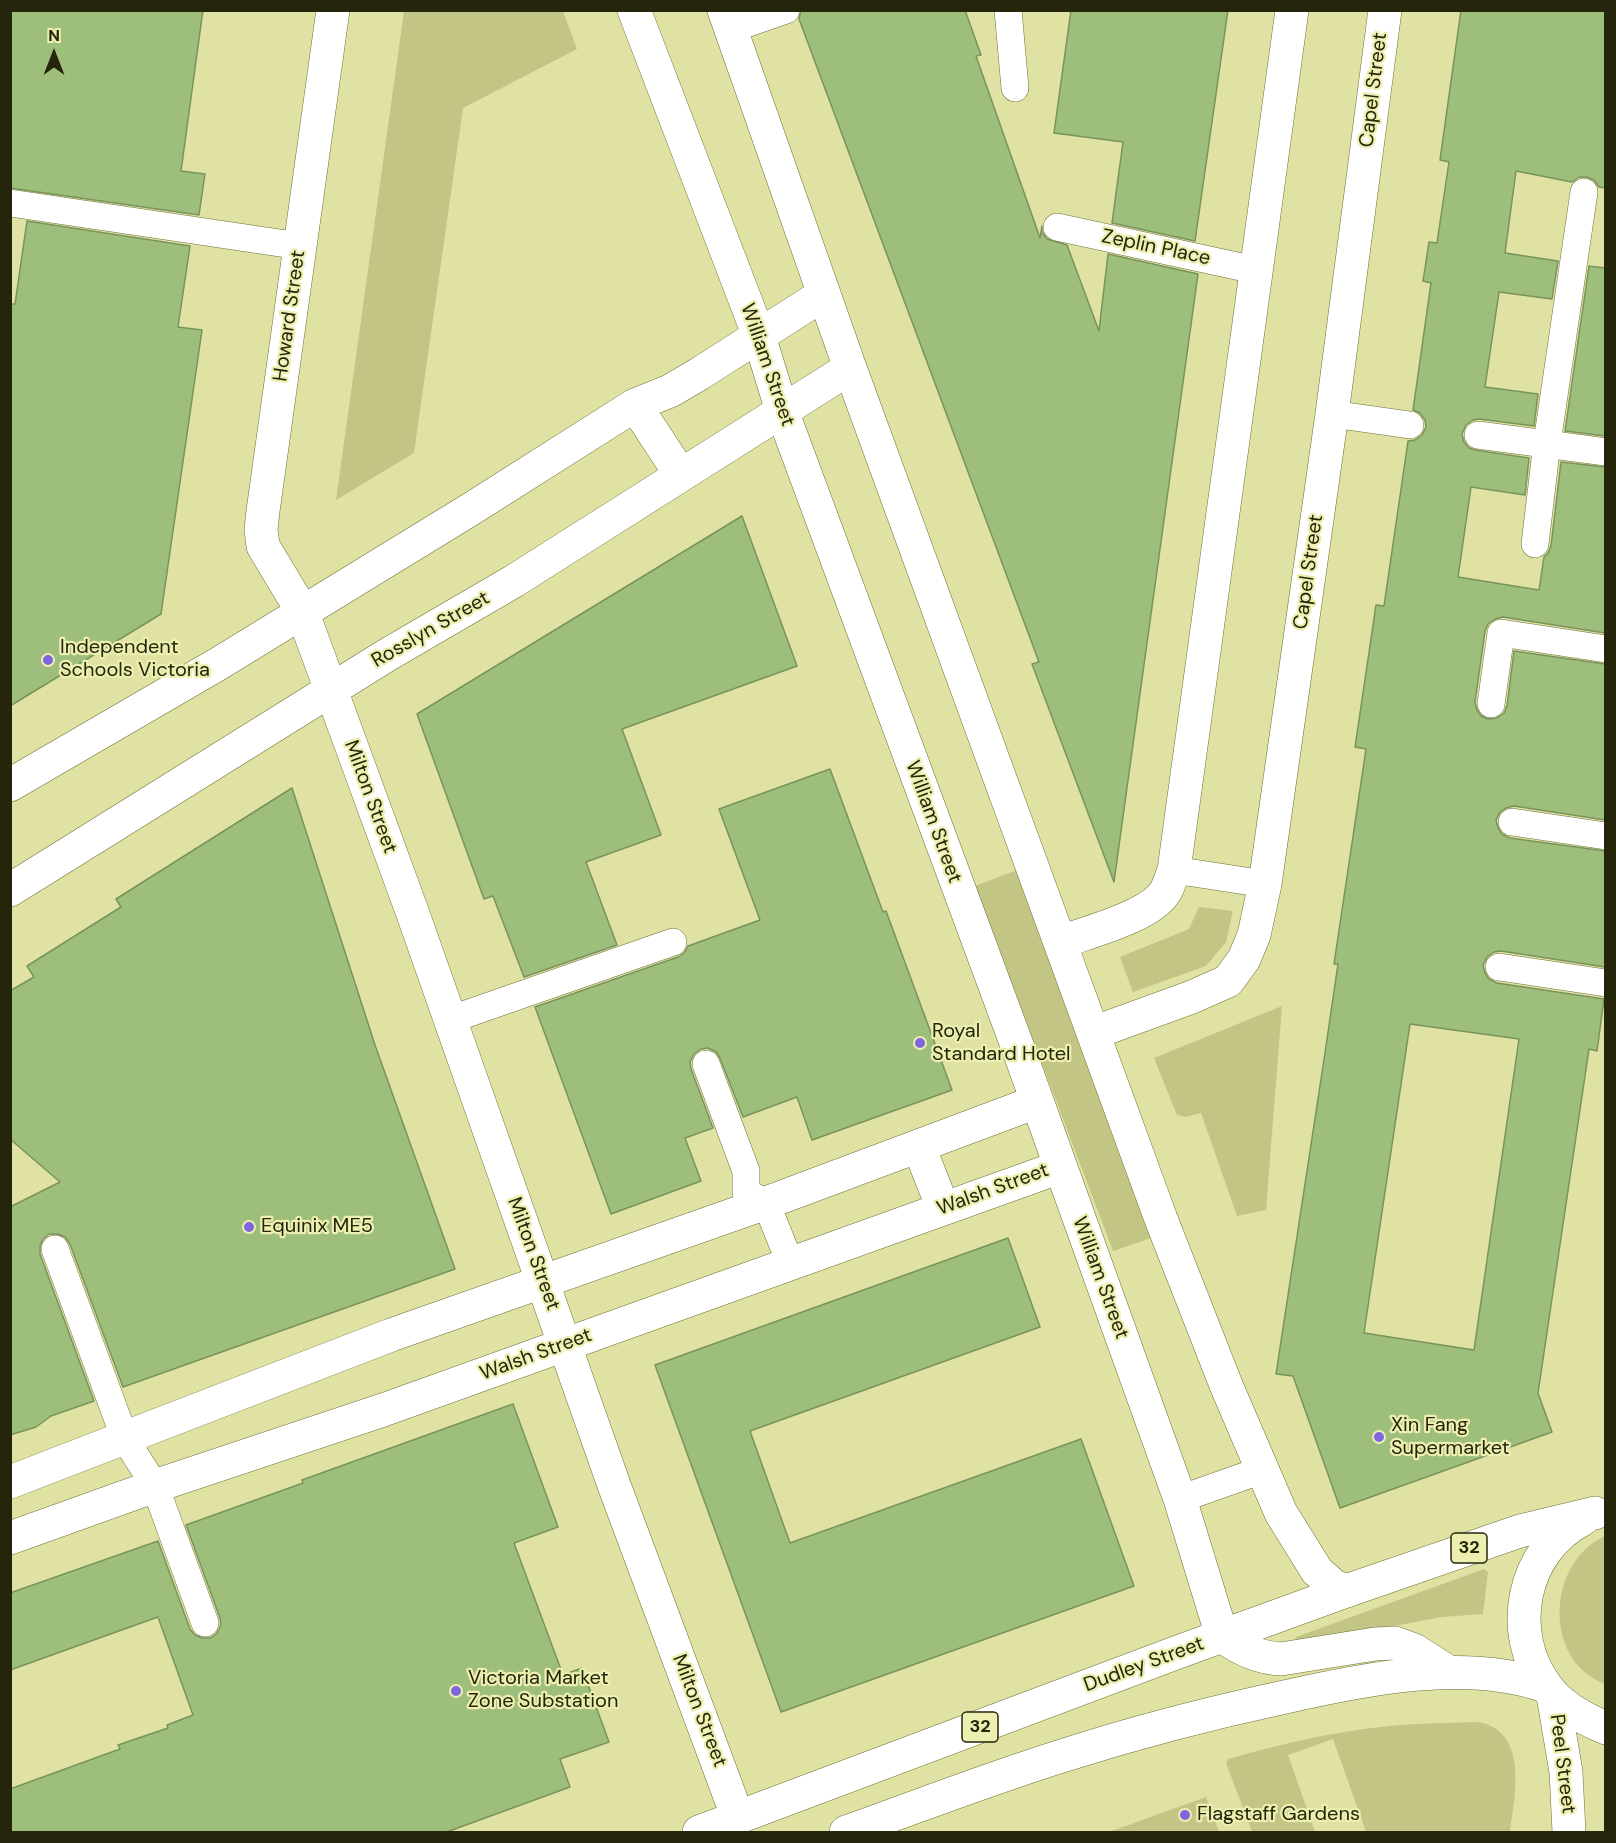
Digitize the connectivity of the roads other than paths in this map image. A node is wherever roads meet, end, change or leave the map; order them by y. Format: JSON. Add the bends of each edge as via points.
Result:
{"nodes":[{"id":1,"x":333,"y":10,"type":"edge"},
{"id":2,"x":634,"y":10,"type":"edge"},
{"id":3,"x":786,"y":10,"type":"edge"},
{"id":4,"x":1008,"y":10,"type":"edge"},
{"id":5,"x":1292,"y":10,"type":"edge"},
{"id":6,"x":1385,"y":10,"type":"edge"},
{"id":7,"x":728,"y":20,"type":"edge"},
{"id":8,"x":1015,"y":88,"type":"dead end"},
{"id":9,"x":1584,"y":192,"type":"dead end"},
{"id":10,"x":10,"y":202,"type":"edge"},
{"id":11,"x":1057,"y":227,"type":"dead end"},
{"id":12,"x":300,"y":246,"type":"junction"},
{"id":13,"x":1255,"y":270,"type":"junction"},
{"id":14,"x":824,"y":294,"type":"junction"},
{"id":15,"x":759,"y":336,"type":"junction"},
{"id":16,"x":850,"y":368,"type":"junction"},
{"id":17,"x":635,"y":405,"type":"junction"},
{"id":18,"x":782,"y":411,"type":"junction"},
{"id":19,"x":1332,"y":414,"type":"junction"},
{"id":20,"x":1410,"y":425,"type":"dead end"},
{"id":21,"x":1478,"y":435,"type":"dead end"},
{"id":22,"x":1547,"y":444,"type":"junction"},
{"id":23,"x":1605,"y":452,"type":"edge"},
{"id":24,"x":681,"y":475,"type":"junction"},
{"id":25,"x":1535,"y":544,"type":"dead end"},
{"id":26,"x":302,"y":611,"type":"junction"},
{"id":27,"x":1605,"y":649,"type":"edge"},
{"id":28,"x":331,"y":690,"type":"junction"},
{"id":29,"x":1491,"y":704,"type":"dead end"},
{"id":30,"x":10,"y":785,"type":"edge"},
{"id":31,"x":1512,"y":822,"type":"dead end"},
{"id":32,"x":1605,"y":836,"type":"edge"},
{"id":33,"x":1174,"y":870,"type":"junction"},
{"id":34,"x":1265,"y":884,"type":"junction"},
{"id":35,"x":10,"y":890,"type":"edge"},
{"id":36,"x":674,"y":942,"type":"dead end"},
{"id":37,"x":1060,"y":942,"type":"junction"},
{"id":38,"x":1499,"y":967,"type":"dead end"},
{"id":39,"x":1605,"y":983,"type":"edge"},
{"id":40,"x":449,"y":1020,"type":"junction"},
{"id":41,"x":1093,"y":1033,"type":"junction"},
{"id":42,"x":706,"y":1064,"type":"dead end"},
{"id":43,"x":1036,"y":1102,"type":"junction"},
{"id":44,"x":919,"y":1147,"type":"junction"},
{"id":45,"x":1060,"y":1167,"type":"junction"},
{"id":46,"x":766,"y":1203,"type":"junction"},
{"id":47,"x":943,"y":1208,"type":"junction"},
{"id":48,"x":55,"y":1249,"type":"dead end"},
{"id":49,"x":791,"y":1265,"type":"junction"},
{"id":50,"x":543,"y":1281,"type":"junction"},
{"id":51,"x":565,"y":1345,"type":"junction"},
{"id":52,"x":125,"y":1439,"type":"junction"},
{"id":53,"x":1262,"y":1470,"type":"junction"},
{"id":54,"x":10,"y":1482,"type":"edge"},
{"id":55,"x":155,"y":1486,"type":"junction"},
{"id":56,"x":1180,"y":1499,"type":"junction"},
{"id":57,"x":1600,"y":1512,"type":"edge"},
{"id":58,"x":10,"y":1538,"type":"edge"},
{"id":59,"x":1346,"y":1591,"type":"junction"},
{"id":60,"x":205,"y":1623,"type":"dead end"},
{"id":61,"x":1222,"y":1636,"type":"junction"},
{"id":62,"x":1450,"y":1674,"type":"junction"},
{"id":63,"x":1549,"y":1690,"type":"junction"},
{"id":64,"x":1605,"y":1728,"type":"edge"},
{"id":65,"x":738,"y":1818,"type":"junction"},
{"id":66,"x":699,"y":1833,"type":"edge"},
{"id":67,"x":846,"y":1833,"type":"edge"},
{"id":68,"x":1569,"y":1833,"type":"edge"}],
"edges":[{"from":1,"to":12,"type":"street","name":"Howard Street"},
{"from":2,"to":15,"type":"street","name":"William Street"},
{"from":3,"to":7,"type":"lane"},
{"from":4,"to":8,"type":"lane"},
{"from":5,"to":13,"type":"street"},
{"from":6,"to":19,"type":"street","name":"Capel Street"},
{"from":7,"to":14,"type":"street"},
{"from":9,"to":22,"type":"lane"},
{"from":10,"to":12,"type":"lane"},
{"from":11,"to":13,"type":"lane","name":"Zeplin Place"},
{"from":12,"to":26,"type":"street","name":"Howard Street","via":[[261,538]]},
{"from":13,"to":33,"type":"street"},
{"from":14,"to":15,"type":"street"},
{"from":14,"to":16,"type":"street"},
{"from":15,"to":17,"type":"street","via":[[679,385]]},
{"from":15,"to":18,"type":"street","name":"William Street"},
{"from":16,"to":18,"type":"street","name":"Rosslyn Street"},
{"from":16,"to":37,"type":"street"},
{"from":17,"to":24,"type":"street"},
{"from":17,"to":26,"type":"street"},
{"from":18,"to":24,"type":"street","name":"Rosslyn Street"},
{"from":18,"to":43,"type":"street","name":"William Street"},
{"from":19,"to":20,"type":"lane"},
{"from":19,"to":34,"type":"street","name":"Capel Street"},
{"from":21,"to":22,"type":"lane"},
{"from":22,"to":23,"type":"lane"},
{"from":22,"to":25,"type":"lane"},
{"from":24,"to":28,"type":"street","name":"Rosslyn Street"},
{"from":26,"to":28,"type":"street","name":"Howard Street"},
{"from":26,"to":30,"type":"street"},
{"from":27,"to":29,"type":"lane","via":[[1501,633]]},
{"from":28,"to":35,"type":"street","name":"Rosslyn Street"},
{"from":28,"to":40,"type":"street","name":"Milton Street"},
{"from":31,"to":32,"type":"lane"},
{"from":33,"to":34,"type":"lane"},
{"from":33,"to":37,"type":"street","via":[[1165,892],[1152,906]]},
{"from":34,"to":41,"type":"street","name":"Capel Street","via":[[1254,935],[1244,959],[1228,981]]},
{"from":36,"to":40,"type":"lane"},
{"from":37,"to":41,"type":"street"},
{"from":38,"to":39,"type":"lane"},
{"from":40,"to":50,"type":"street","name":"Milton Street"},
{"from":41,"to":53,"type":"street","via":[[1165,1228]]},
{"from":42,"to":46,"type":"lane","via":[[746,1171],[746,1192]]},
{"from":43,"to":44,"type":"street"},
{"from":43,"to":45,"type":"street","name":"William Street"},
{"from":44,"to":46,"type":"street"},
{"from":44,"to":47,"type":"street"},
{"from":45,"to":47,"type":"street","name":"Walsh Street"},
{"from":45,"to":56,"type":"street","name":"William Street"},
{"from":46,"to":49,"type":"lane"},
{"from":46,"to":50,"type":"street"},
{"from":47,"to":49,"type":"street","name":"Walsh Street"},
{"from":48,"to":52,"type":"lane"},
{"from":49,"to":51,"type":"street","name":"Walsh Street"},
{"from":50,"to":51,"type":"street","name":"Milton Street"},
{"from":50,"to":52,"type":"street","via":[[390,1335]]},
{"from":51,"to":55,"type":"street","name":"Walsh Street"},
{"from":51,"to":65,"type":"street","name":"Milton Street"},
{"from":52,"to":54,"type":"street"},
{"from":52,"to":55,"type":"lane"},
{"from":53,"to":56,"type":"lane"},
{"from":53,"to":59,"type":"street","via":[[1281,1513],[1311,1563],[1327,1581]]},
{"from":55,"to":58,"type":"street","name":"Walsh Street"},
{"from":55,"to":60,"type":"lane"},
{"from":56,"to":61,"type":"street","name":"William Street"},
{"from":57,"to":59,"type":"street","name":"Dudley Street","number":"32","via":[[1520,1531]]},
{"from":57,"to":63,"type":"street","number":"32","via":[[1574,1524],[1549,1546],[1527,1591],[1525,1640],[1533,1664]]},
{"from":59,"to":61,"type":"street","name":"Dudley Street","number":"32"},
{"from":61,"to":62,"type":"street","via":[[1269,1659],[1395,1643],[1414,1650]]},
{"from":61,"to":65,"type":"street","name":"Dudley Street","number":"32"},
{"from":62,"to":63,"type":"street","number":"32","via":[[1499,1674]]},
{"from":62,"to":67,"type":"street","number":"32","via":[[1343,1684],[1166,1725],[1064,1755]]},
{"from":63,"to":64,"type":"street","number":"32","via":[[1586,1720]]},
{"from":63,"to":68,"type":"street","name":"Peel Street","via":[[1566,1772]]},
{"from":65,"to":66,"type":"street","name":"Dudley Street","number":"32"}]}
